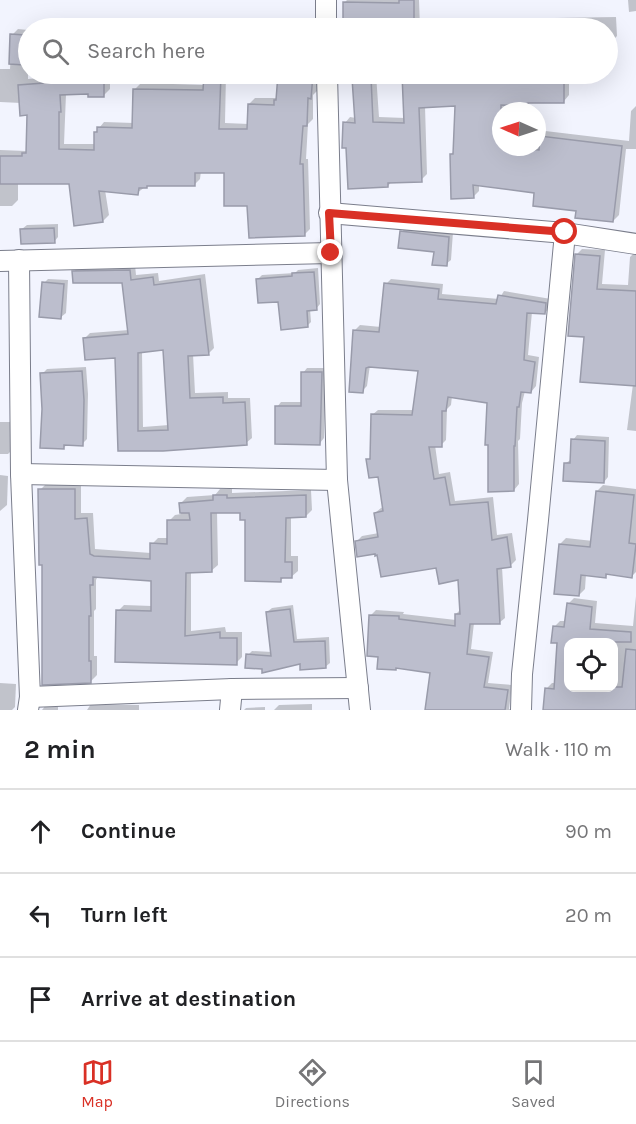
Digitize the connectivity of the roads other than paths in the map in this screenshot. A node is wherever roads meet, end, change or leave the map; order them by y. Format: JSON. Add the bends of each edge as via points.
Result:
{"nodes":[{"id":1,"x":326,"y":0,"type":"edge"},
{"id":2,"x":326,"y":18,"type":"edge"},
{"id":3,"x":327,"y":84,"type":"edge"},
{"id":4,"x":329,"y":213,"type":"junction"},
{"id":5,"x":565,"y":232,"type":"junction"},
{"id":6,"x":636,"y":244,"type":"edge"},
{"id":7,"x":331,"y":253,"type":"junction"},
{"id":8,"x":10,"y":260,"type":"edge"},
{"id":9,"x":21,"y":474,"type":"junction"},
{"id":10,"x":337,"y":480,"type":"junction"},
{"id":11,"x":232,"y":688,"type":"junction"},
{"id":12,"x":358,"y":688,"type":"junction"},
{"id":13,"x":29,"y":703,"type":"edge"},
{"id":14,"x":230,"y":710,"type":"edge"},
{"id":15,"x":360,"y":710,"type":"edge"},
{"id":16,"x":521,"y":710,"type":"edge"}],
"edges":[{"from":1,"to":2,"type":"street"},
{"from":3,"to":4,"type":"street"},
{"from":4,"to":5,"type":"street"},
{"from":4,"to":7,"type":"street"},
{"from":5,"to":6,"type":"street"},
{"from":5,"to":16,"type":"street"},
{"from":7,"to":8,"type":"street"},
{"from":7,"to":10,"type":"street"},
{"from":8,"to":9,"type":"street"},
{"from":9,"to":10,"type":"street"},
{"from":9,"to":13,"type":"street"},
{"from":10,"to":12,"type":"street"},
{"from":11,"to":12,"type":"street"},
{"from":11,"to":13,"type":"street"},
{"from":11,"to":14,"type":"street"},
{"from":12,"to":15,"type":"street"}]}
